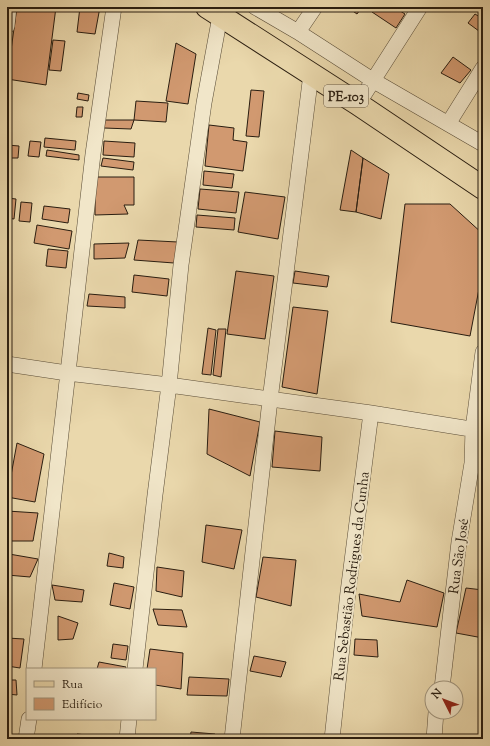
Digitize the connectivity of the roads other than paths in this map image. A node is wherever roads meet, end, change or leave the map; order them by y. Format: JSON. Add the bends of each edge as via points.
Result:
{"nodes":[{"id":1,"x":9,"y":7,"type":"edge"},
{"id":2,"x":114,"y":7,"type":"edge"},
{"id":3,"x":255,"y":7,"type":"edge"},
{"id":4,"x":315,"y":7,"type":"edge"},
{"id":5,"x":420,"y":7,"type":"edge"},
{"id":6,"x":213,"y":11,"type":"edge"},
{"id":7,"x":7,"y":26,"type":"edge"},
{"id":8,"x":298,"y":32,"type":"junction"},
{"id":9,"x":483,"y":68,"type":"edge"},
{"id":10,"x":311,"y":74,"type":"junction"},
{"id":11,"x":374,"y":81,"type":"junction"},
{"id":12,"x":358,"y":104,"type":"junction"},
{"id":13,"x":448,"y":124,"type":"junction"},
{"id":14,"x":483,"y":144,"type":"edge"},
{"id":15,"x":483,"y":188,"type":"edge"},
{"id":16,"x":483,"y":352,"type":"edge"},
{"id":17,"x":7,"y":364,"type":"edge"},
{"id":18,"x":67,"y":373,"type":"junction"},
{"id":19,"x":169,"y":385,"type":"junction"},
{"id":20,"x":270,"y":400,"type":"junction"},
{"id":21,"x":371,"y":414,"type":"junction"},
{"id":22,"x":478,"y":430,"type":"edge"},
{"id":23,"x":34,"y":668,"type":"edge"},
{"id":24,"x":135,"y":668,"type":"edge"},
{"id":25,"x":443,"y":680,"type":"edge"},
{"id":26,"x":28,"y":720,"type":"edge"},
{"id":27,"x":129,"y":720,"type":"edge"},
{"id":28,"x":435,"y":720,"type":"edge"},
{"id":29,"x":26,"y":739,"type":"edge"},
{"id":30,"x":127,"y":739,"type":"edge"},
{"id":31,"x":232,"y":739,"type":"edge"},
{"id":32,"x":332,"y":739,"type":"edge"},
{"id":33,"x":434,"y":739,"type":"edge"}],
"edges":[{"from":1,"to":7,"type":"street"},
{"from":2,"to":18,"type":"street","via":[[93,154]]},
{"from":3,"to":8,"type":"street"},
{"from":4,"to":8,"type":"street"},
{"from":5,"to":11,"type":"street"},
{"from":6,"to":10,"type":"main road","number":"PE-103"},
{"from":6,"to":19,"type":"street","via":[[204,103],[181,265]]},
{"from":8,"to":11,"type":"street"},
{"from":9,"to":13,"type":"street"},
{"from":10,"to":12,"type":"main road","number":"PE-103"},
{"from":10,"to":20,"type":"street"},
{"from":11,"to":12,"type":"street"},
{"from":11,"to":13,"type":"street"},
{"from":12,"to":15,"type":"main road","number":"PE-103"},
{"from":13,"to":14,"type":"street"},
{"from":16,"to":22,"type":"street","name":"Rua São José"},
{"from":17,"to":18,"type":"street"},
{"from":18,"to":19,"type":"street"},
{"from":18,"to":23,"type":"street"},
{"from":19,"to":20,"type":"street"},
{"from":19,"to":24,"type":"street"},
{"from":20,"to":21,"type":"street"},
{"from":20,"to":31,"type":"street"},
{"from":21,"to":22,"type":"street"},
{"from":21,"to":32,"type":"street","name":"Rua Sebastião Rodrigues da Cunha"},
{"from":22,"to":25,"type":"street","name":"Rua São José","via":[[459,542]]},
{"from":26,"to":29,"type":"street"},
{"from":27,"to":30,"type":"street"},
{"from":28,"to":33,"type":"street"}]}
